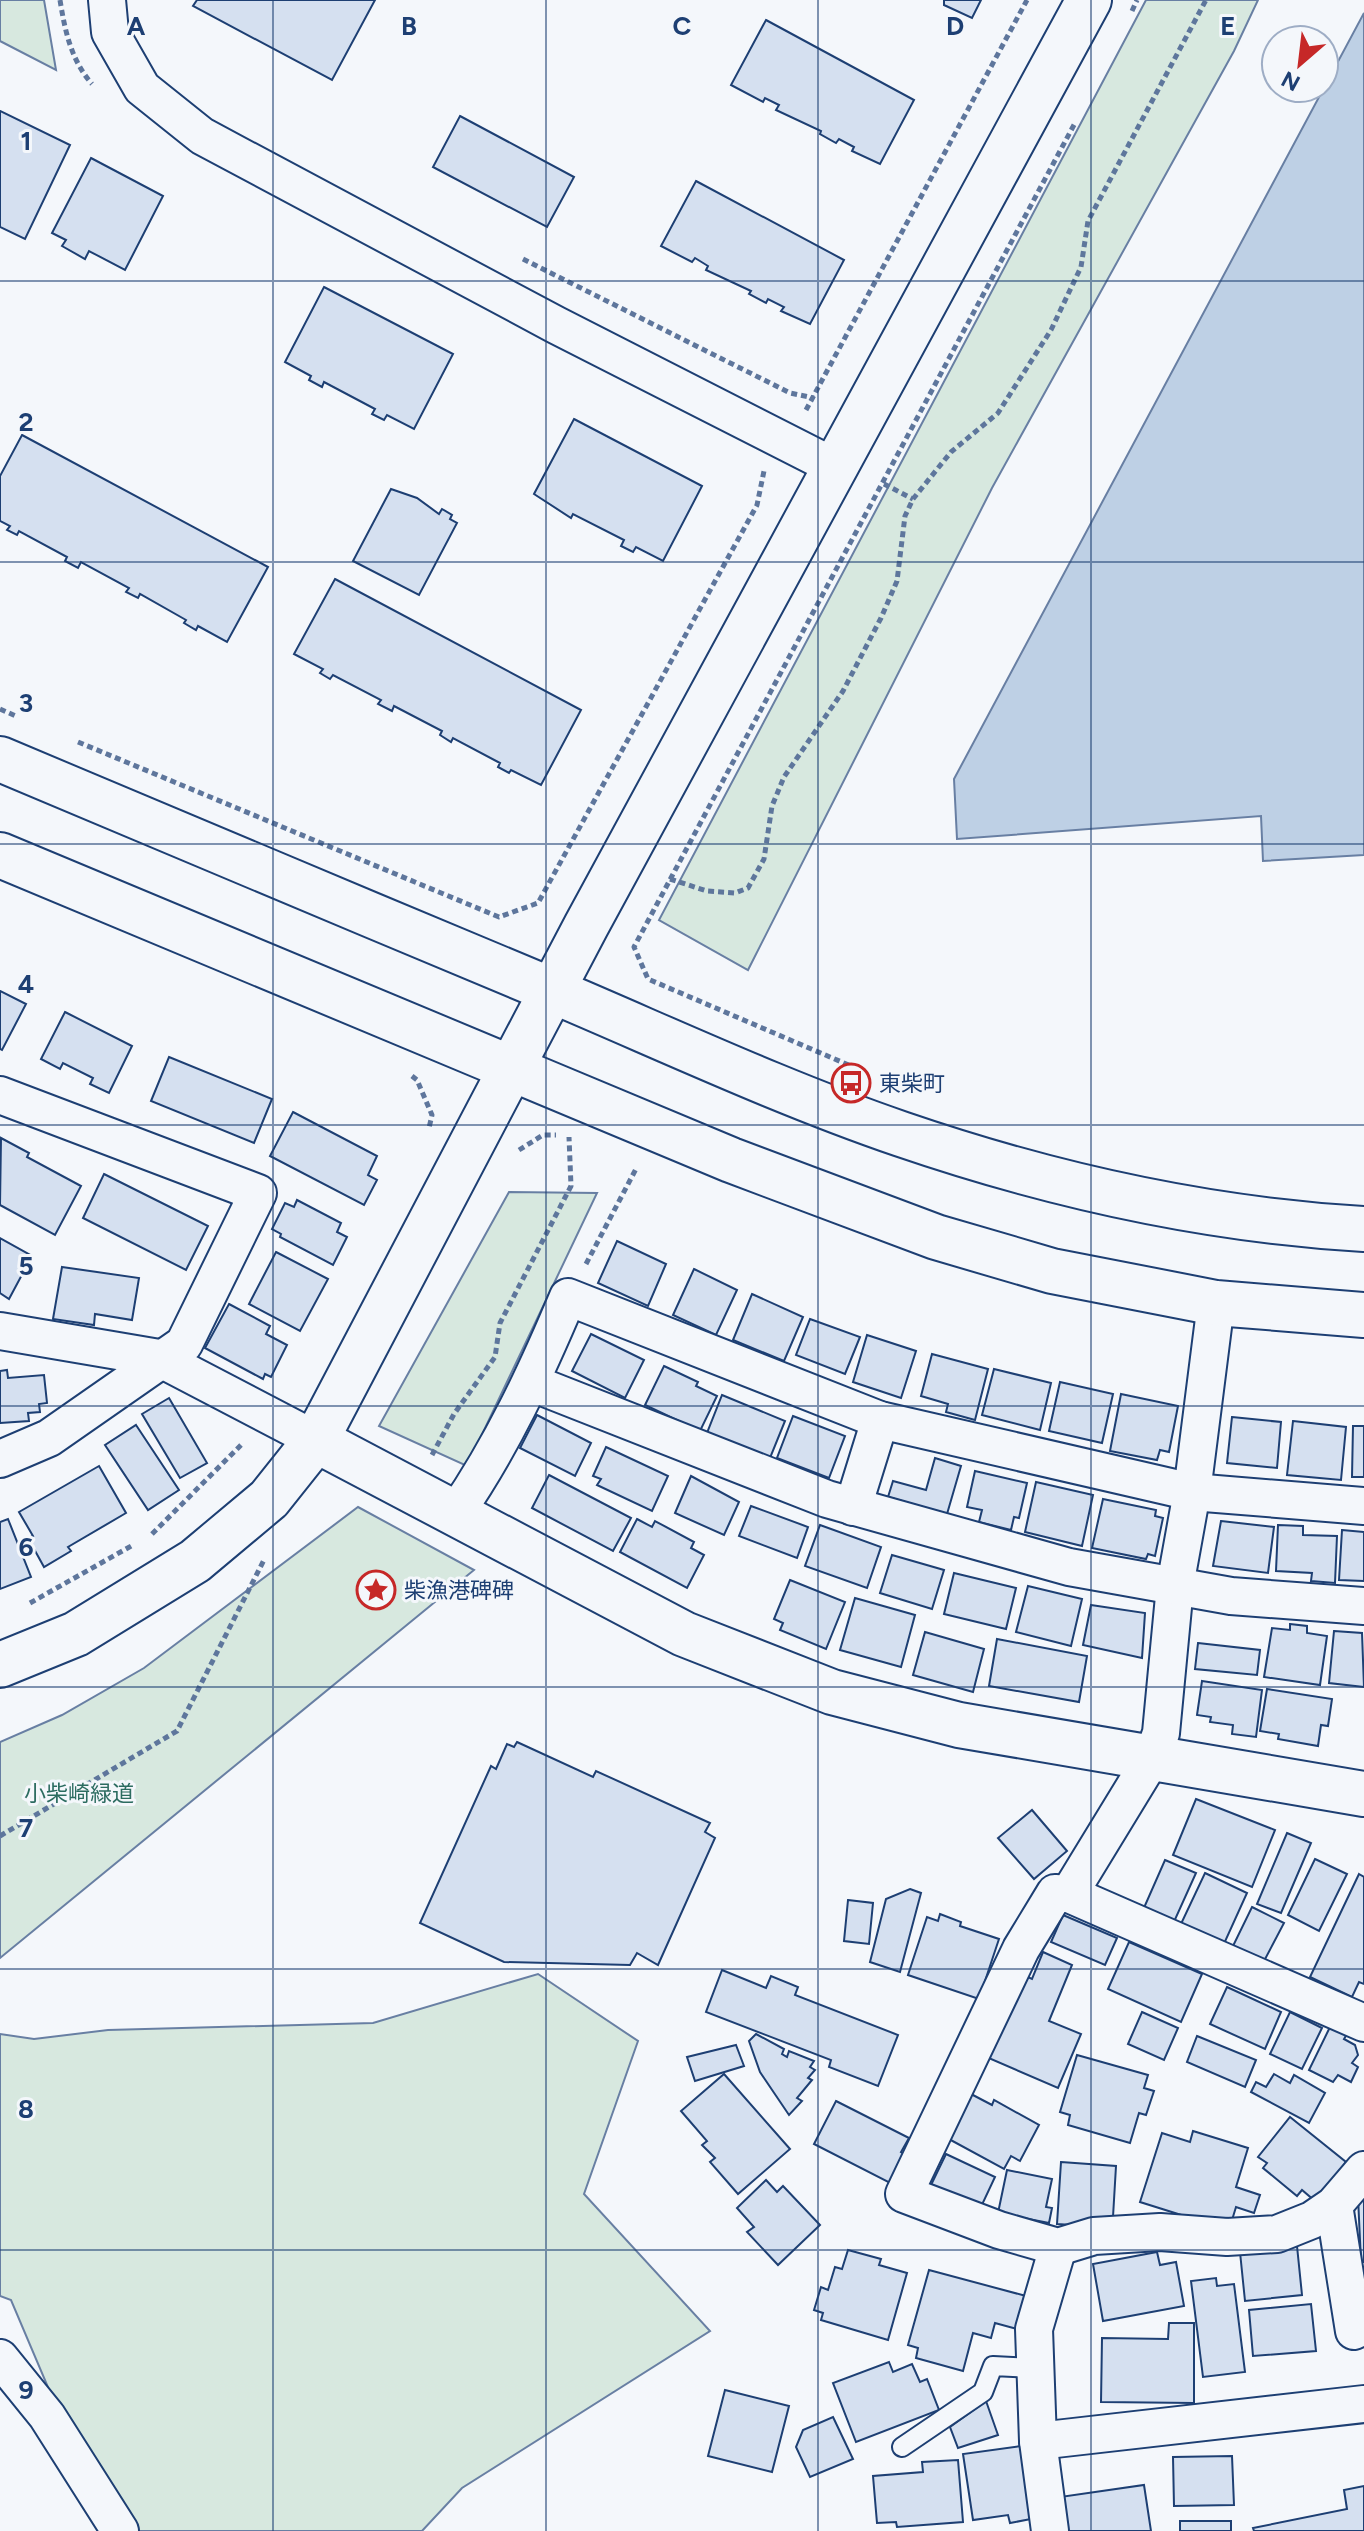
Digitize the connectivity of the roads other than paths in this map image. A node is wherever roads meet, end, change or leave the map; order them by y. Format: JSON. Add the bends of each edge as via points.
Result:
{"nodes":[{"id":1,"x":107,"y":0,"type":"edge"},
{"id":2,"x":1089,"y":0,"type":"edge"},
{"id":3,"x":835,"y":467,"type":"junction"},
{"id":4,"x":0,"y":759,"type":"edge"},
{"id":5,"x":0,"y":855,"type":"edge"},
{"id":6,"x":553,"y":991,"type":"junction"},
{"id":7,"x":512,"y":1069,"type":"junction"},
{"id":8,"x":0,"y":1095,"type":"edge"},
{"id":9,"x":1364,"y":1229,"type":"edge"},
{"id":10,"x":1216,"y":1303,"type":"junction"},
{"id":11,"x":1364,"y":1315,"type":"edge"},
{"id":12,"x":0,"y":1331,"type":"edge"},
{"id":13,"x":159,"y":1358,"type":"junction"},
{"id":14,"x":532,"y":1383,"type":"junction"},
{"id":15,"x":880,"y":1420,"type":"junction"},
{"id":16,"x":316,"y":1440,"type":"junction"},
{"id":17,"x":0,"y":1459,"type":"edge"},
{"id":18,"x":1192,"y":1492,"type":"junction"},
{"id":19,"x":1364,"y":1506,"type":"edge"},
{"id":20,"x":853,"y":1507,"type":"junction"},
{"id":21,"x":455,"y":1514,"type":"junction"},
{"id":22,"x":1175,"y":1586,"type":"junction"},
{"id":23,"x":1364,"y":1606,"type":"edge"},
{"id":24,"x":0,"y":1665,"type":"edge"},
{"id":25,"x":1152,"y":1758,"type":"junction"},
{"id":26,"x":1364,"y":1794,"type":"edge"},
{"id":27,"x":1069,"y":1894,"type":"junction"},
{"id":28,"x":1364,"y":2023,"type":"edge"},
{"id":29,"x":1364,"y":2170,"type":"edge"},
{"id":30,"x":1334,"y":2205,"type":"junction"},
{"id":31,"x":1058,"y":2247,"type":"junction"},
{"id":32,"x":1354,"y":2331,"type":"dead end"},
{"id":33,"x":0,"y":2358,"type":"edge"},
{"id":34,"x":1034,"y":2368,"type":"junction"},
{"id":35,"x":1364,"y":2404,"type":"edge"},
{"id":36,"x":1038,"y":2441,"type":"junction"},
{"id":37,"x":902,"y":2447,"type":"dead end"},
{"id":38,"x":120,"y":2531,"type":"edge"},
{"id":39,"x":1050,"y":2531,"type":"edge"}],
"edges":[{"from":1,"to":3,"type":"street","via":[[110,32],[142,88],[202,136]]},
{"from":2,"to":3,"type":"street"},
{"from":3,"to":6,"type":"street"},
{"from":4,"to":6,"type":"street"},
{"from":5,"to":7,"type":"street"},
{"from":6,"to":7,"type":"street"},
{"from":6,"to":9,"type":"street","via":[[837,1111],[959,1153],[1192,1209]]},
{"from":7,"to":10,"type":"street","via":[[731,1160],[990,1255]]},
{"from":7,"to":16,"type":"street"},
{"from":8,"to":13,"type":"street","via":[[258,1193],[184,1344]]},
{"from":10,"to":11,"type":"street"},
{"from":10,"to":18,"type":"street"},
{"from":12,"to":13,"type":"street"},
{"from":13,"to":16,"type":"street"},
{"from":13,"to":17,"type":"street","via":[[49,1438]]},
{"from":14,"to":15,"type":"street","via":[[568,1297]]},
{"from":14,"to":20,"type":"street"},
{"from":14,"to":21,"type":"street"},
{"from":15,"to":18,"type":"street"},
{"from":15,"to":20,"type":"street"},
{"from":16,"to":21,"type":"street"},
{"from":16,"to":24,"type":"street","via":[[269,1499],[195,1561],[76,1634]]},
{"from":18,"to":19,"type":"street"},
{"from":18,"to":22,"type":"street"},
{"from":20,"to":22,"type":"street","via":[[1069,1567]]},
{"from":21,"to":25,"type":"street","via":[[684,1634],[832,1692],[959,1725]]},
{"from":22,"to":23,"type":"street","via":[[1231,1596]]},
{"from":22,"to":25,"type":"street","via":[[1161,1733]]},
{"from":25,"to":26,"type":"street"},
{"from":25,"to":27,"type":"street"},
{"from":27,"to":28,"type":"street"},
{"from":27,"to":31,"type":"street","via":[[1055,1893],[1021,1949],[904,2194]]},
{"from":29,"to":30,"type":"street"},
{"from":30,"to":31,"type":"street","via":[[1277,2234],[1107,2235]]},
{"from":30,"to":32,"type":"street"},
{"from":31,"to":34,"type":"street","via":[[1034,2329]]},
{"from":33,"to":38,"type":"street","via":[[47,2416]]},
{"from":34,"to":36,"type":"street"},
{"from":34,"to":37,"type":"lane","via":[[993,2366],[983,2392]]},
{"from":35,"to":36,"type":"street"},
{"from":36,"to":39,"type":"street"}]}
